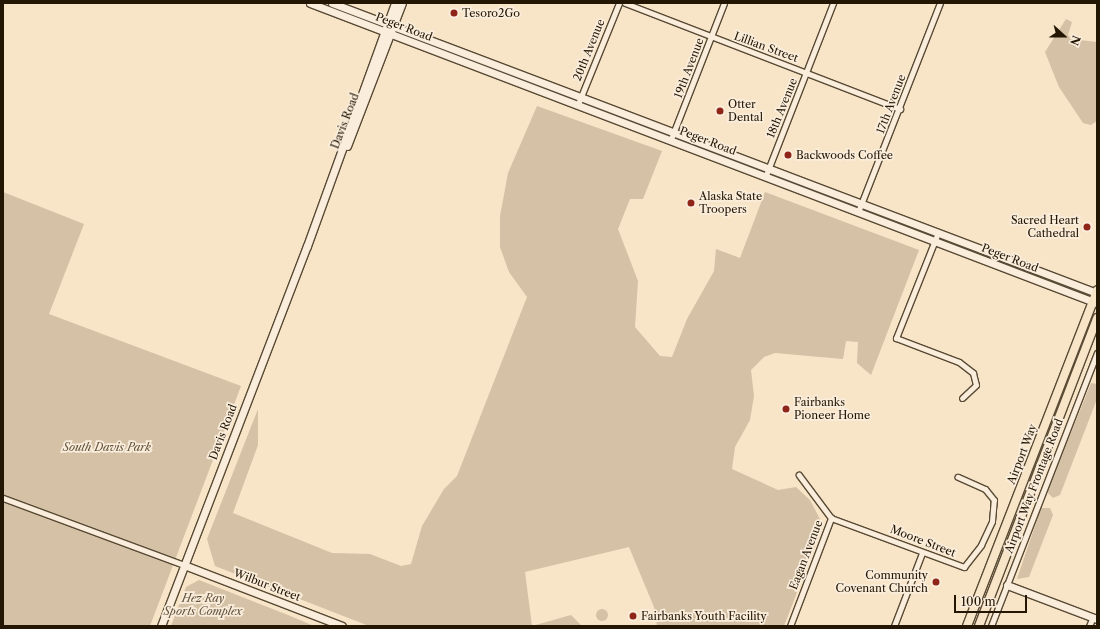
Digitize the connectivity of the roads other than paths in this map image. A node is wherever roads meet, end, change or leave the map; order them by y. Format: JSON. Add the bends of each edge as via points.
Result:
{"nodes":[{"id":1,"x":310,"y":3,"type":"edge"},
{"id":2,"x":332,"y":3,"type":"edge"},
{"id":3,"x":395,"y":3,"type":"edge"},
{"id":4,"x":402,"y":3,"type":"edge"},
{"id":5,"x":619,"y":3,"type":"edge"},
{"id":6,"x":625,"y":3,"type":"edge"},
{"id":7,"x":724,"y":3,"type":"edge"},
{"id":8,"x":833,"y":3,"type":"edge"},
{"id":9,"x":940,"y":3,"type":"edge"},
{"id":10,"x":388,"y":29,"type":"junction"},
{"id":11,"x":711,"y":37,"type":"junction"},
{"id":12,"x":807,"y":72,"type":"junction"},
{"id":13,"x":579,"y":101,"type":"junction"},
{"id":14,"x":900,"y":109,"type":"junction"},
{"id":15,"x":672,"y":137,"type":"junction"},
{"id":16,"x":767,"y":172,"type":"junction"},
{"id":17,"x":859,"y":209,"type":"junction"},
{"id":18,"x":936,"y":238,"type":"junction"},
{"id":19,"x":1096,"y":296,"type":"edge"},
{"id":20,"x":1097,"y":318,"type":"edge"},
{"id":21,"x":1097,"y":353,"type":"edge"},
{"id":22,"x":962,"y":398,"type":"dead end"},
{"id":23,"x":799,"y":475,"type":"dead end"},
{"id":24,"x":958,"y":477,"type":"dead end"},
{"id":25,"x":3,"y":498,"type":"edge"},
{"id":26,"x":830,"y":518,"type":"junction"},
{"id":27,"x":922,"y":553,"type":"junction"},
{"id":28,"x":184,"y":565,"type":"junction"},
{"id":29,"x":1007,"y":585,"type":"junction"},
{"id":30,"x":1095,"y":618,"type":"edge"},
{"id":31,"x":161,"y":626,"type":"edge"},
{"id":32,"x":342,"y":626,"type":"edge"},
{"id":33,"x":790,"y":626,"type":"edge"},
{"id":34,"x":894,"y":626,"type":"edge"},
{"id":35,"x":967,"y":626,"type":"edge"},
{"id":36,"x":979,"y":626,"type":"edge"},
{"id":37,"x":991,"y":626,"type":"edge"},
{"id":38,"x":1089,"y":626,"type":"edge"}],
"edges":[{"from":1,"to":10,"type":"street","name":"Peger Road"},
{"from":2,"to":10,"type":"street","name":"Peger Road"},
{"from":3,"to":10,"type":"street","name":"Davis Road"},
{"from":4,"to":10,"type":"street","name":"Davis Road"},
{"from":5,"to":13,"type":"street","name":"20th Avenue"},
{"from":6,"to":11,"type":"street","name":"Lillian Street"},
{"from":7,"to":11,"type":"street","name":"19th Avenue"},
{"from":8,"to":12,"type":"street","name":"18th Avenue"},
{"from":9,"to":14,"type":"street","name":"17th Avenue"},
{"from":10,"to":13,"type":"street","name":"Peger Road"},
{"from":10,"to":28,"type":"street","name":"Davis Road"},
{"from":11,"to":12,"type":"street","name":"Lillian Street"},
{"from":11,"to":15,"type":"street","name":"19th Avenue"},
{"from":12,"to":14,"type":"street","name":"Lillian Street"},
{"from":12,"to":16,"type":"street","name":"18th Avenue"},
{"from":13,"to":15,"type":"street","name":"Peger Road"},
{"from":14,"to":17,"type":"street","name":"17th Avenue"},
{"from":15,"to":16,"type":"street","name":"Peger Road"},
{"from":16,"to":17,"type":"street","name":"Peger Road"},
{"from":17,"to":18,"type":"street","name":"Peger Road"},
{"from":18,"to":19,"type":"street","name":"Peger Road"},
{"from":18,"to":22,"type":"street","via":[[896,338],[960,362],[973,373],[976,385]]},
{"from":19,"to":35,"type":"main road","name":"Airport Way"},
{"from":20,"to":36,"type":"main road","name":"Airport Way"},
{"from":21,"to":29,"type":"street","name":"Airport Way Frontage Road"},
{"from":23,"to":26,"type":"street","name":"Eagan Avenue"},
{"from":24,"to":27,"type":"street","name":"Moore Street","via":[[986,489],[994,500],[992,521],[982,545],[964,567]]},
{"from":25,"to":28,"type":"street"},
{"from":26,"to":27,"type":"street","name":"Moore Street"},
{"from":26,"to":33,"type":"street","name":"Eagan Avenue"},
{"from":27,"to":34,"type":"street"},
{"from":28,"to":31,"type":"street","name":"Davis Road"},
{"from":28,"to":32,"type":"street","name":"Wilbur Street"},
{"from":29,"to":30,"type":"street"},
{"from":29,"to":37,"type":"street","name":"Airport Way Frontage Road"},
{"from":30,"to":38,"type":"street"}]}
